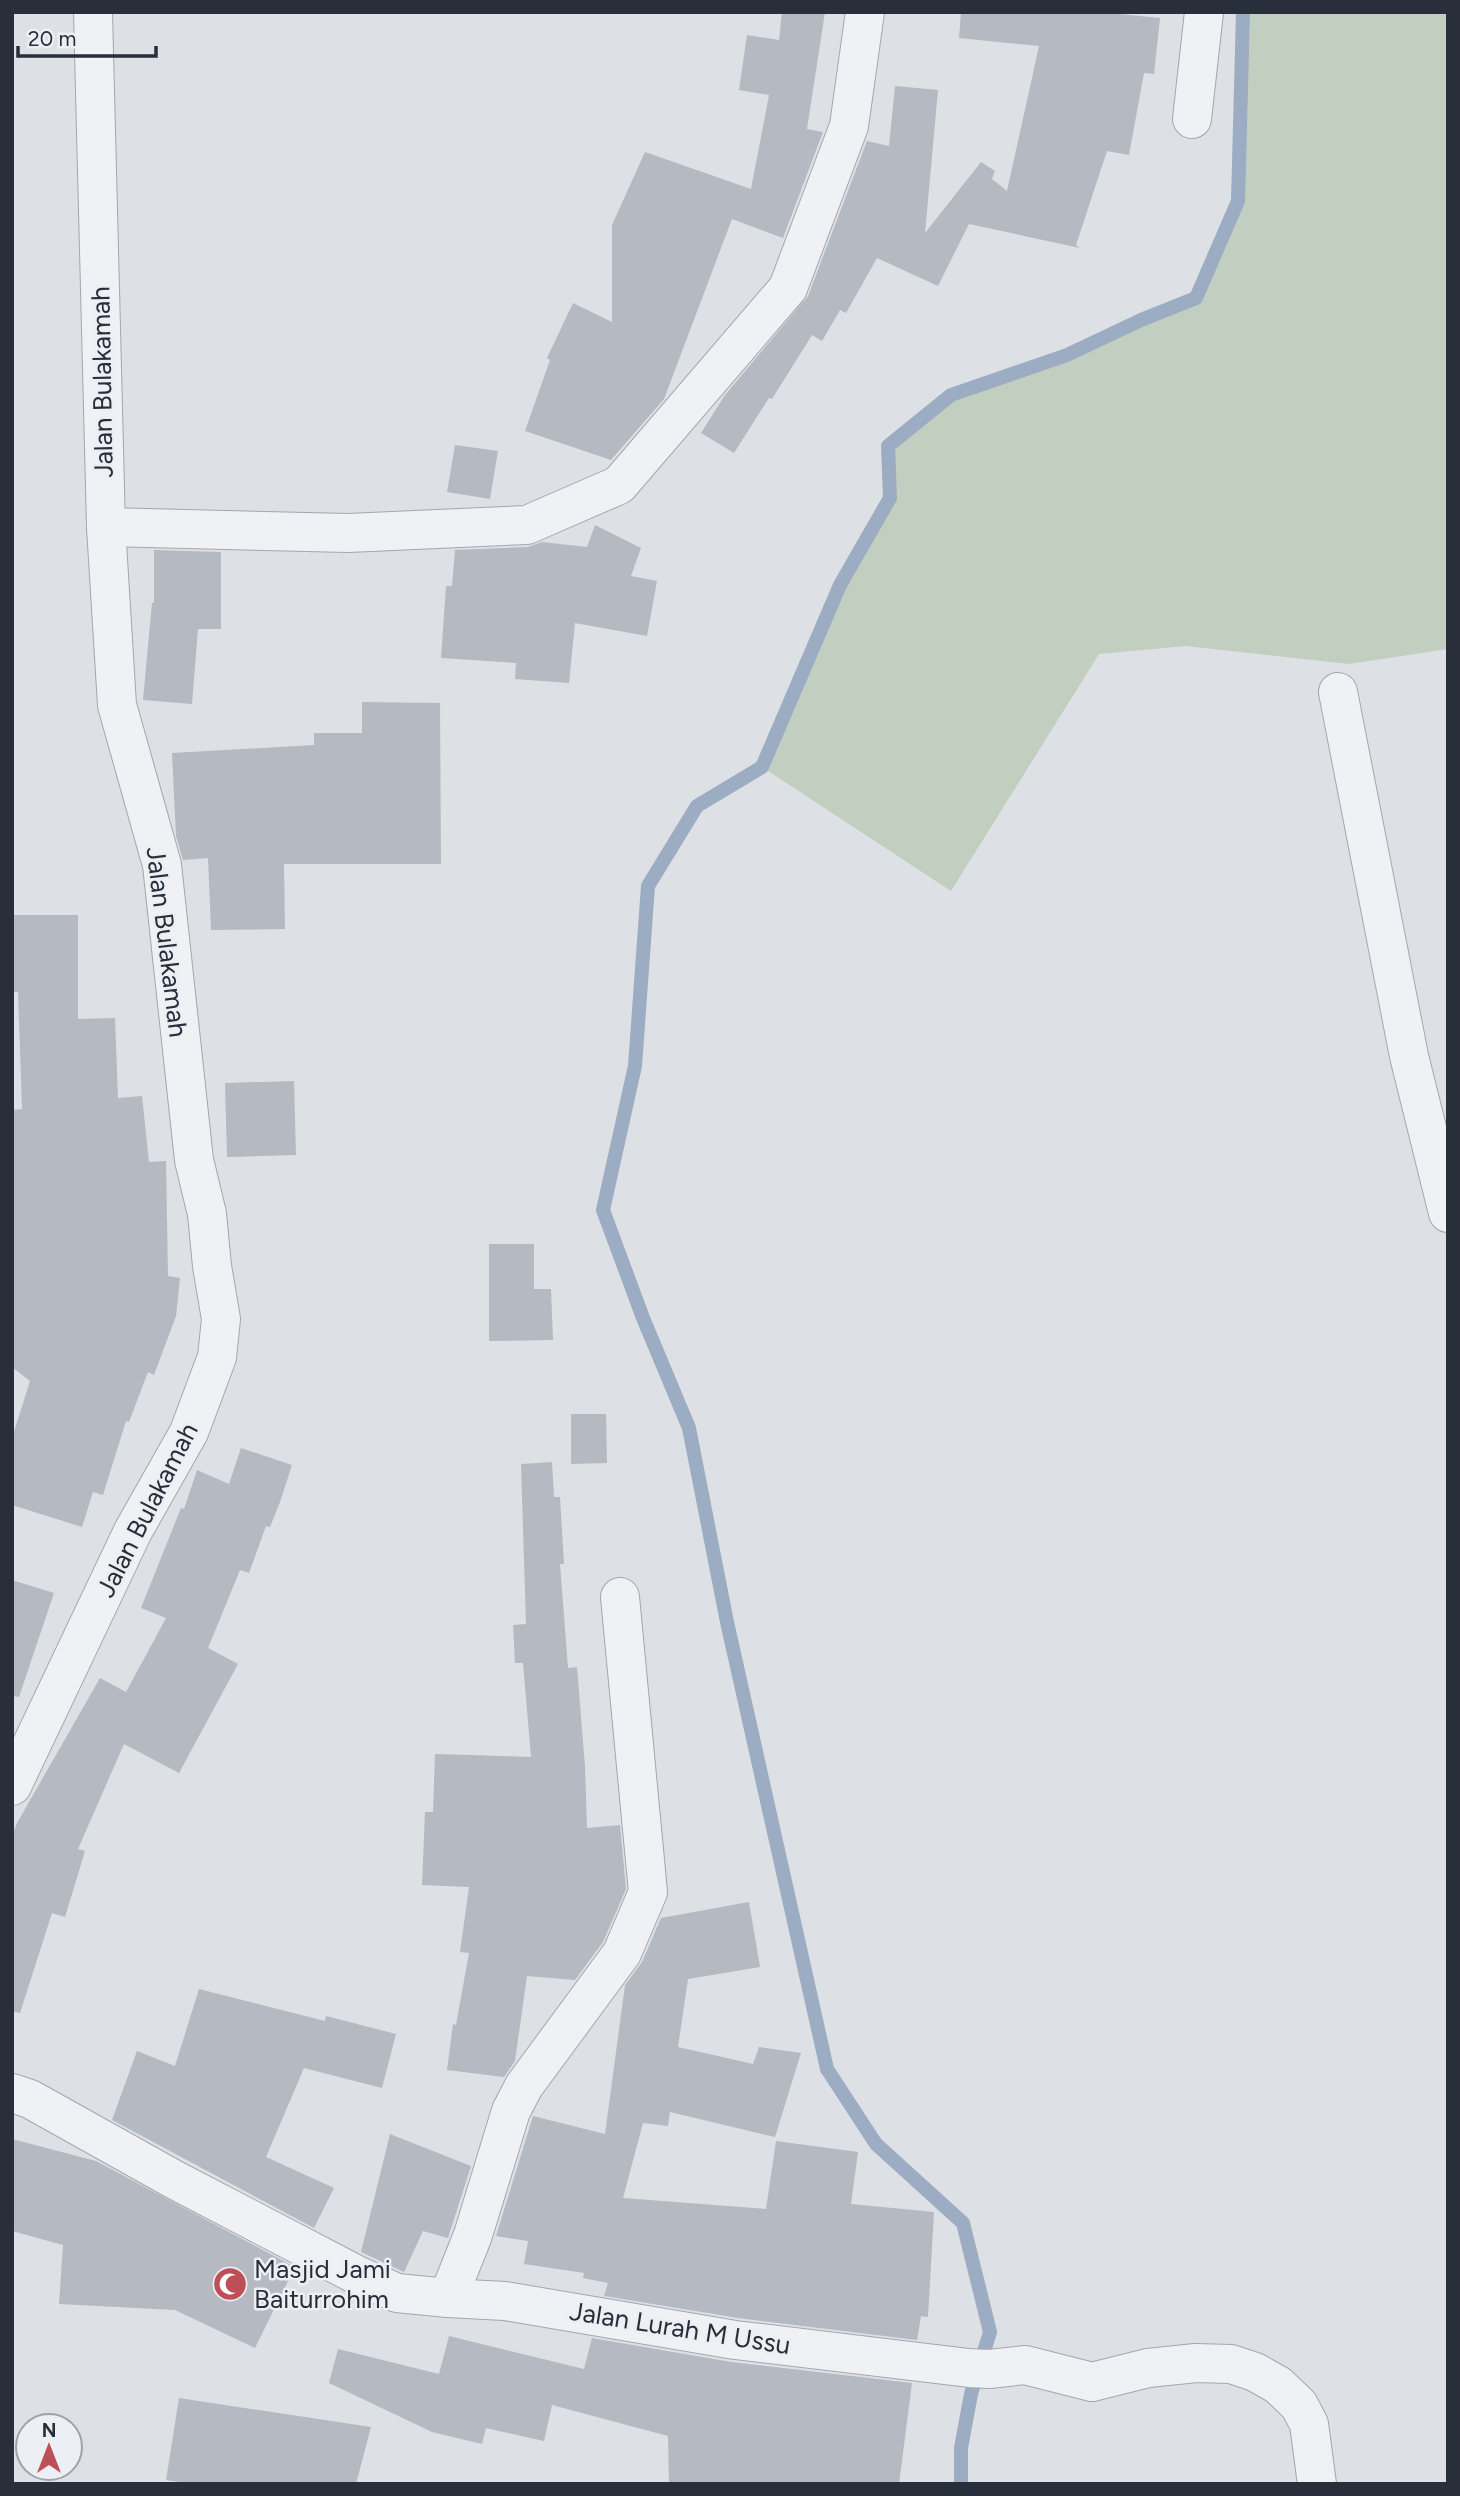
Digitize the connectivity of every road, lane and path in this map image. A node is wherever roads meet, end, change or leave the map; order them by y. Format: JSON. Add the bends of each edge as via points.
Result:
{"nodes":[{"id":1,"x":93,"y":12,"type":"edge"},
{"id":2,"x":865,"y":12,"type":"edge"},
{"id":3,"x":1204,"y":12,"type":"edge"},
{"id":4,"x":1192,"y":120,"type":"dead end"},
{"id":5,"x":106,"y":527,"type":"junction"},
{"id":6,"x":1338,"y":692,"type":"dead end"},
{"id":7,"x":1448,"y":1213,"type":"edge"},
{"id":8,"x":620,"y":1598,"type":"dead end"},
{"id":9,"x":12,"y":1786,"type":"edge"},
{"id":10,"x":12,"y":2093,"type":"edge"},
{"id":11,"x":448,"y":2298,"type":"junction"},
{"id":12,"x":1317,"y":2484,"type":"edge"}],
"edges":[{"from":1,"to":5,"type":"street","name":"Jalan Bulakamah"},
{"from":2,"to":5,"type":"street","via":[[849,126],[788,288],[619,485],[527,525],[348,533]]},
{"from":3,"to":4,"type":"street"},
{"from":5,"to":9,"type":"street","name":"Jalan Bulakamah","via":[[117,705],[162,865],[194,1160],[222,1319],[217,1357],[189,1432],[134,1531]]},
{"from":6,"to":7,"type":"street","via":[[1409,1056]]},
{"from":8,"to":11,"type":"street","via":[[648,1892],[622,1953],[524,2086],[511,2111],[473,2235]]},
{"from":10,"to":11,"type":"street","name":"Jalan Lurah M Ussu","via":[[357,2275],[397,2293]]},
{"from":11,"to":12,"type":"street","name":"Jalan Lurah M Ussu","via":[[505,2301],[735,2340],[979,2369],[1025,2365],[1092,2382],[1148,2368],[1196,2362],[1231,2364],[1278,2385],[1299,2405],[1309,2424]]}]}
